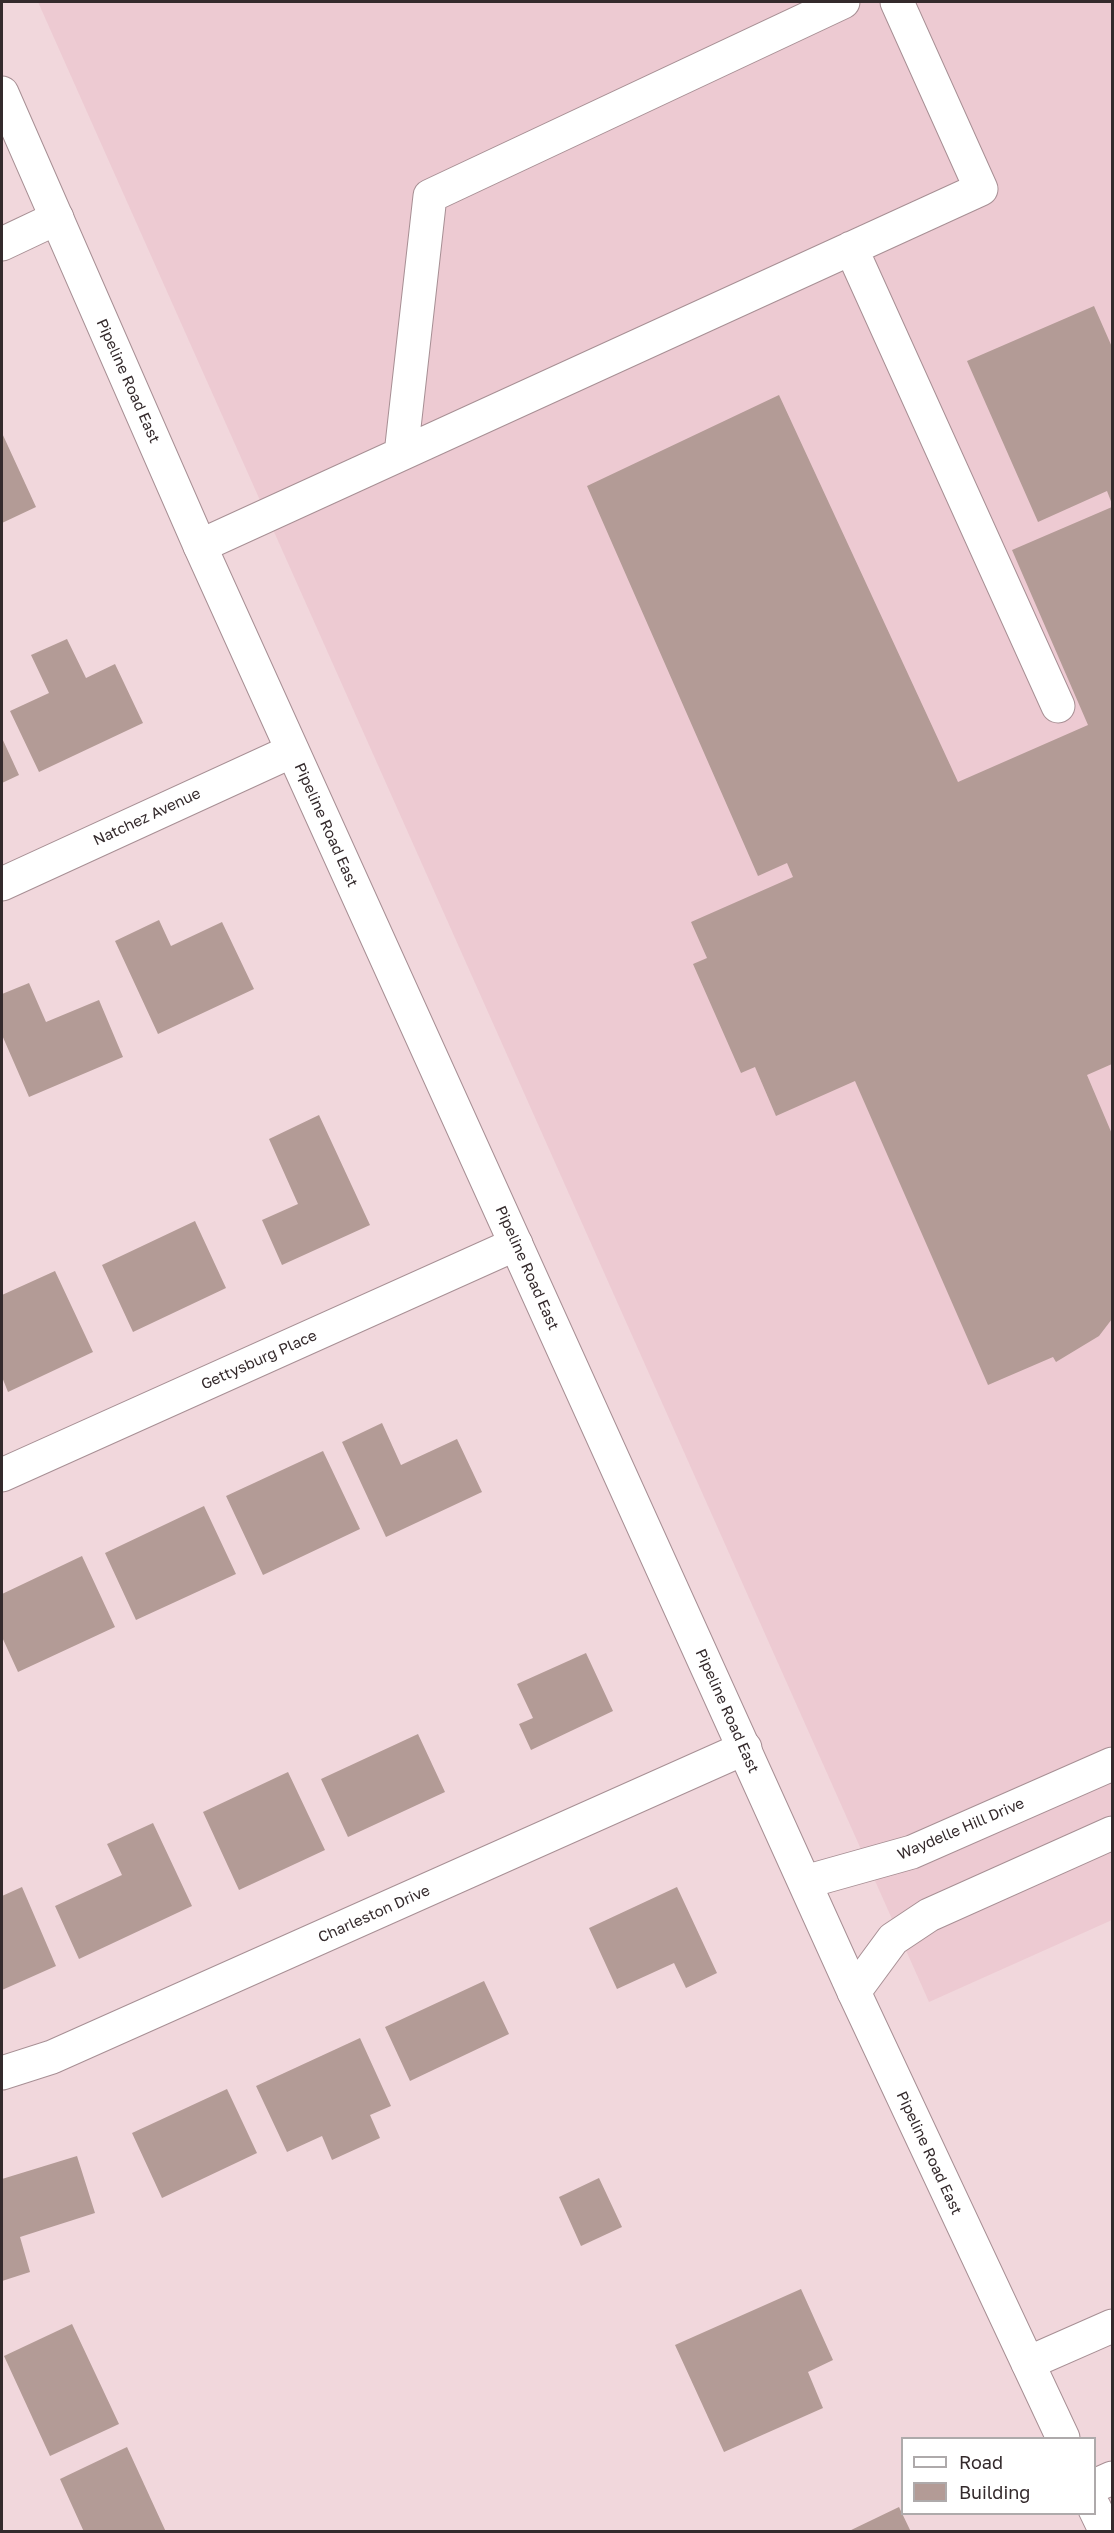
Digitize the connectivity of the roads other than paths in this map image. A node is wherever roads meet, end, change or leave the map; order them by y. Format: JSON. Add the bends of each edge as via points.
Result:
{"nodes":[{"id":1,"x":843,"y":2,"type":"edge"},
{"id":2,"x":897,"y":2,"type":"edge"},
{"id":3,"x":2,"y":93,"type":"edge"},
{"id":4,"x":57,"y":218,"type":"junction"},
{"id":5,"x":2,"y":244,"type":"edge"},
{"id":6,"x":851,"y":248,"type":"junction"},
{"id":7,"x":401,"y":454,"type":"junction"},
{"id":8,"x":200,"y":546,"type":"junction"},
{"id":9,"x":1058,"y":706,"type":"dead end"},
{"id":10,"x":292,"y":751,"type":"junction"},
{"id":11,"x":2,"y":884,"type":"edge"},
{"id":12,"x":516,"y":1244,"type":"junction"},
{"id":13,"x":2,"y":1475,"type":"edge"},
{"id":14,"x":744,"y":1748,"type":"junction"},
{"id":15,"x":1111,"y":1760,"type":"edge"},
{"id":16,"x":1113,"y":1833,"type":"edge"},
{"id":17,"x":806,"y":1882,"type":"junction"},
{"id":18,"x":854,"y":1992,"type":"junction"},
{"id":19,"x":2,"y":2073,"type":"edge"},
{"id":20,"x":1113,"y":2326,"type":"edge"},
{"id":21,"x":1028,"y":2363,"type":"junction"},
{"id":22,"x":1062,"y":2437,"type":"edge"},
{"id":23,"x":1113,"y":2478,"type":"edge"},
{"id":24,"x":1096,"y":2486,"type":"edge"},
{"id":25,"x":1096,"y":2509,"type":"edge"},
{"id":26,"x":1106,"y":2532,"type":"edge"}],
"edges":[{"from":1,"to":7,"type":"main road","via":[[430,196]]},
{"from":2,"to":6,"type":"main road","via":[[981,189]]},
{"from":3,"to":4,"type":"main road","name":"Pipeline Road East"},
{"from":4,"to":5,"type":"main road"},
{"from":4,"to":8,"type":"main road","name":"Pipeline Road East"},
{"from":6,"to":7,"type":"main road"},
{"from":6,"to":9,"type":"main road"},
{"from":7,"to":8,"type":"main road"},
{"from":8,"to":10,"type":"main road","name":"Pipeline Road East"},
{"from":10,"to":11,"type":"main road","name":"Natchez Avenue"},
{"from":10,"to":12,"type":"main road","name":"Pipeline Road East"},
{"from":12,"to":13,"type":"main road","name":"Gettysburg Place"},
{"from":12,"to":14,"type":"main road","name":"Pipeline Road East"},
{"from":14,"to":17,"type":"main road","name":"Pipeline Road East"},
{"from":14,"to":19,"type":"main road","name":"Charleston Drive","via":[[52,2057]]},
{"from":15,"to":17,"type":"main road","name":"Waydelle Hill Drive","via":[[912,1852]]},
{"from":16,"to":18,"type":"main road","via":[[929,1915],[893,1939]]},
{"from":17,"to":18,"type":"main road","name":"Pipeline Road East"},
{"from":18,"to":21,"type":"main road","name":"Pipeline Road East"},
{"from":20,"to":21,"type":"main road"},
{"from":21,"to":22,"type":"main road","name":"Pipeline Road East"},
{"from":23,"to":24,"type":"main road"},
{"from":25,"to":26,"type":"main road"}]}
